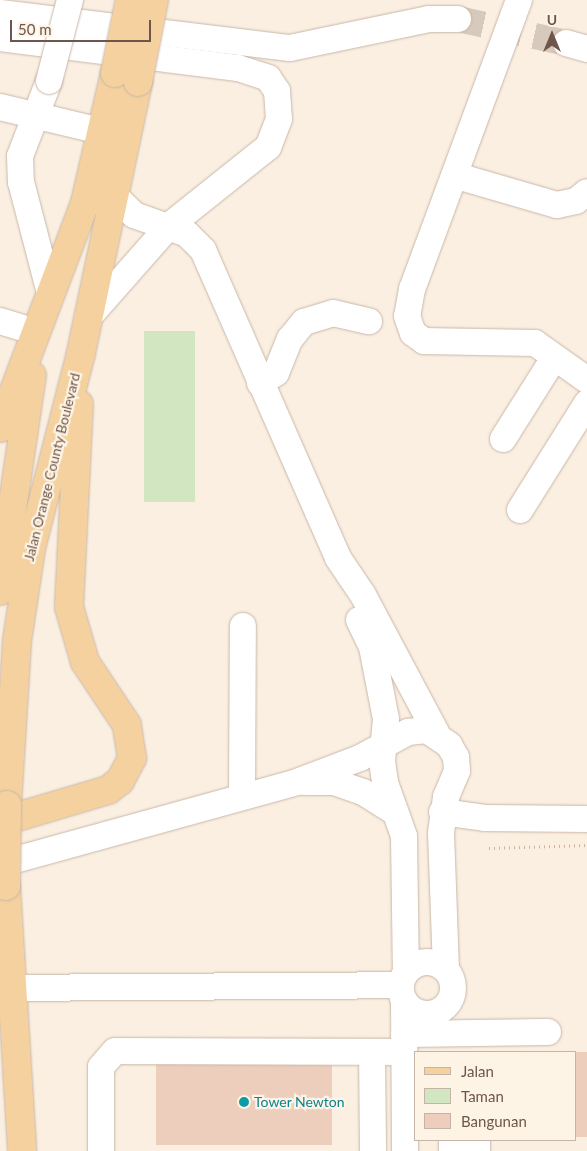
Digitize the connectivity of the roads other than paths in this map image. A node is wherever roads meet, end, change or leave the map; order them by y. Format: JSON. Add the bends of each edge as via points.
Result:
{"nodes":[{"id":1,"x":70,"y":0,"type":"edge"},
{"id":2,"x":520,"y":0,"type":"edge"},
{"id":3,"x":138,"y":1,"type":"edge"},
{"id":4,"x":0,"y":13,"type":"edge"},
{"id":5,"x":458,"y":19,"type":"tunnel mouth"},
{"id":6,"x":0,"y":38,"type":"edge"},
{"id":7,"x":126,"y":77,"type":"junction"},
{"id":8,"x":0,"y":107,"type":"edge"},
{"id":9,"x":33,"y":113,"type":"junction"},
{"id":10,"x":101,"y":131,"type":"junction"},
{"id":11,"x":457,"y":176,"type":"junction"},
{"id":12,"x":587,"y":192,"type":"edge"},
{"id":13,"x":114,"y":196,"type":"junction"},
{"id":14,"x":169,"y":226,"type":"junction"},
{"id":15,"x":50,"y":293,"type":"junction"},
{"id":16,"x":88,"y":318,"type":"junction"},
{"id":17,"x":369,"y":320,"type":"dead end"},
{"id":18,"x":0,"y":321,"type":"edge"},
{"id":19,"x":38,"y":325,"type":"junction"},
{"id":20,"x":80,"y":352,"type":"junction"},
{"id":21,"x":554,"y":358,"type":"junction"},
{"id":22,"x":587,"y":380,"type":"edge"},
{"id":23,"x":260,"y":383,"type":"junction"},
{"id":24,"x":587,"y":402,"type":"edge"},
{"id":25,"x":0,"y":428,"type":"edge"},
{"id":26,"x":503,"y":439,"type":"dead end"},
{"id":27,"x":520,"y":510,"type":"dead end"},
{"id":28,"x":338,"y":558,"type":"junction"},
{"id":29,"x":0,"y":591,"type":"edge"},
{"id":30,"x":243,"y":626,"type":"dead end"},
{"id":31,"x":437,"y":734,"type":"junction"},
{"id":32,"x":386,"y":746,"type":"junction"},
{"id":33,"x":297,"y":782,"type":"junction"},
{"id":34,"x":242,"y":794,"type":"junction"},
{"id":35,"x":442,"y":812,"type":"junction"},
{"id":36,"x":3,"y":813,"type":"edge"},
{"id":37,"x":397,"y":817,"type":"junction"},
{"id":38,"x":587,"y":819,"type":"edge"},
{"id":39,"x":3,"y":875,"type":"edge"},
{"id":40,"x":446,"y":969,"type":"junction"},
{"id":41,"x":403,"y":986,"type":"junction"},
{"id":42,"x":5,"y":987,"type":"edge"},
{"id":43,"x":448,"y":1004,"type":"junction"},
{"id":44,"x":548,"y":1032,"type":"dead end"},
{"id":45,"x":404,"y":1043,"type":"junction"},
{"id":46,"x":459,"y":1043,"type":"edge"},
{"id":47,"x":372,"y":1052,"type":"junction"},
{"id":48,"x":22,"y":1151,"type":"edge"},
{"id":49,"x":101,"y":1151,"type":"edge"},
{"id":50,"x":373,"y":1151,"type":"edge"},
{"id":51,"x":405,"y":1151,"type":"edge"}],
"edges":[{"from":1,"to":9,"type":"street","bridge":true,"via":[[49,81]]},
{"from":2,"to":11,"type":"street"},
{"from":3,"to":7,"type":"main road","name":"Jalan Orange County Boulevard","bridge":true},
{"from":4,"to":5,"type":"street","via":[[290,48],[429,19]]},
{"from":6,"to":14,"type":"street","via":[[238,68],[268,78],[280,107],[268,147]]},
{"from":7,"to":10,"type":"main road","name":"Jalan Orange County Boulevard"},
{"from":7,"to":13,"type":"main road","name":"Jalan Orange County Boulevard"},
{"from":8,"to":9,"type":"street"},
{"from":9,"to":10,"type":"street"},
{"from":9,"to":15,"type":"street","via":[[20,156],[21,182]]},
{"from":10,"to":15,"type":"main road","name":"Jalan Orange County Boulevard","via":[[85,203]]},
{"from":11,"to":12,"type":"street","via":[[557,205],[576,201]]},
{"from":11,"to":21,"type":"street","via":[[407,304],[409,326],[424,341],[520,340],[535,343]]},
{"from":13,"to":14,"type":"street","via":[[134,215]]},
{"from":13,"to":16,"type":"main road","name":"Jalan Orange County Boulevard"},
{"from":14,"to":16,"type":"street"},
{"from":14,"to":23,"type":"street","via":[[186,234],[203,250]]},
{"from":15,"to":19,"type":"main road","name":"Jalan Orange County Boulevard"},
{"from":16,"to":20,"type":"main road","name":"Jalan Orange County Boulevard"},
{"from":17,"to":23,"type":"street","via":[[333,313],[304,322],[290,339],[276,373]]},
{"from":18,"to":19,"type":"street"},
{"from":19,"to":25,"type":"main road"},
{"from":19,"to":29,"type":"main road","name":"Jalan Orange County Boulevard"},
{"from":20,"to":36,"type":"main road","name":"Jalan Orange County Boulevard","via":[[31,548],[18,641]]},
{"from":20,"to":36,"type":"main road","via":[[69,607],[85,662],[127,725],[132,758],[120,781],[108,790]]},
{"from":21,"to":22,"type":"street"},
{"from":21,"to":26,"type":"street"},
{"from":23,"to":28,"type":"street"},
{"from":24,"to":27,"type":"street"},
{"from":28,"to":31,"type":"street","via":[[363,595]]},
{"from":28,"to":32,"type":"street","via":[[348,600],[372,646],[386,719]]},
{"from":30,"to":34,"type":"street"},
{"from":31,"to":32,"type":"street","via":[[418,730]]},
{"from":31,"to":35,"type":"street","via":[[456,757],[456,771]]},
{"from":32,"to":33,"type":"street"},
{"from":32,"to":37,"type":"street","via":[[382,761]]},
{"from":33,"to":34,"type":"street"},
{"from":33,"to":37,"type":"street","via":[[334,782],[363,792]]},
{"from":34,"to":39,"type":"street"},
{"from":35,"to":38,"type":"street","via":[[485,818]]},
{"from":35,"to":40,"type":"street","via":[[440,854]]},
{"from":36,"to":39,"type":"main road","name":"Jalan Orange County Boulevard","bridge":true},
{"from":37,"to":41,"type":"street","via":[[407,857]]},
{"from":39,"to":42,"type":"main road","name":"Jalan Orange County Boulevard"},
{"from":40,"to":41,"type":"street","via":[[425,961]]},
{"from":40,"to":43,"type":"street","via":[[453,986]]},
{"from":41,"to":42,"type":"street"},
{"from":41,"to":43,"type":"street","via":[[425,1015]]},
{"from":41,"to":45,"type":"street"},
{"from":42,"to":48,"type":"main road","name":"Jalan Orange County Boulevard"},
{"from":43,"to":46,"type":"street"},
{"from":44,"to":46,"type":"street"},
{"from":45,"to":46,"type":"street"},
{"from":45,"to":47,"type":"street"},
{"from":45,"to":51,"type":"street"},
{"from":47,"to":49,"type":"street","via":[[115,1051],[101,1067]]},
{"from":47,"to":50,"type":"street"}]}
